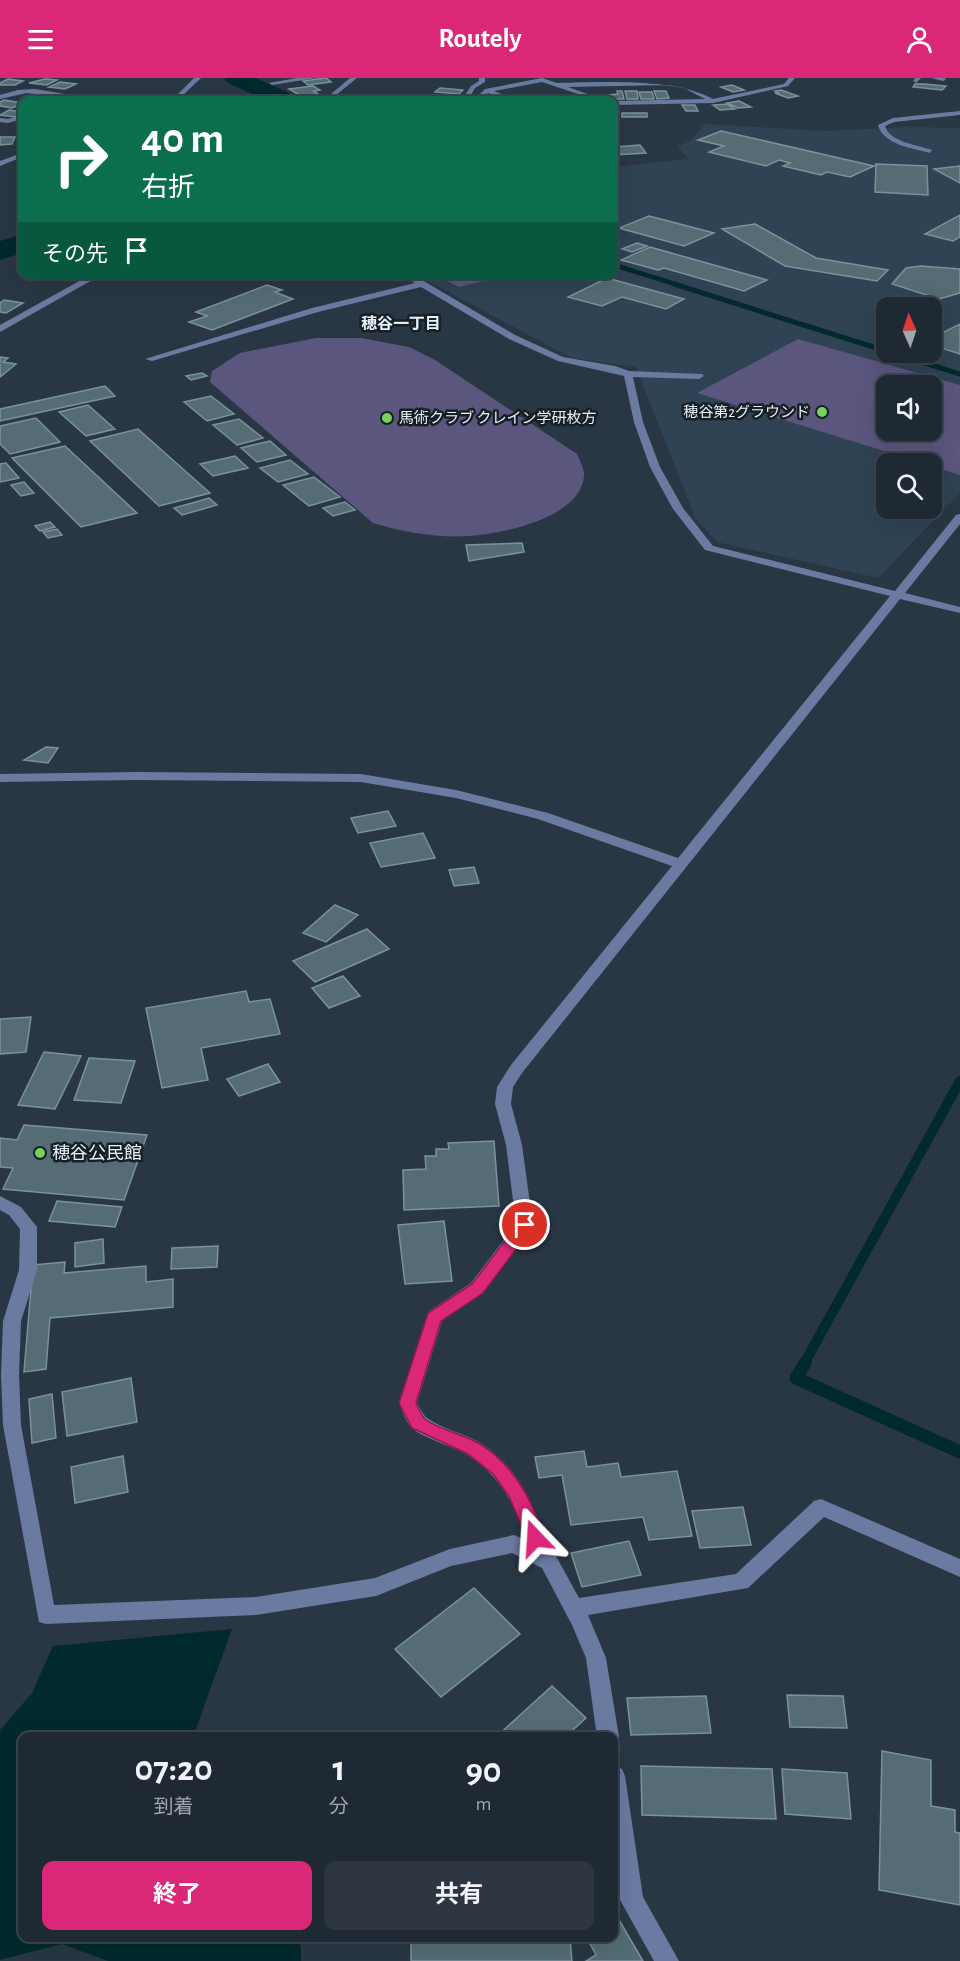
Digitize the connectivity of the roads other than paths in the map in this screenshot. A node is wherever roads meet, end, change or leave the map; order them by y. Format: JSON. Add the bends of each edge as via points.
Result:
{"nodes":[{"id":1,"x":198,"y":78,"type":"edge"},
{"id":2,"x":312,"y":78,"type":"edge"},
{"id":3,"x":354,"y":78,"type":"edge"},
{"id":4,"x":792,"y":78,"type":"edge"},
{"id":5,"x":934,"y":78,"type":"edge"},
{"id":6,"x":543,"y":79,"type":"edge"},
{"id":7,"x":943,"y":79,"type":"edge"},
{"id":8,"x":287,"y":80,"type":"edge"},
{"id":9,"x":484,"y":80,"type":"edge"},
{"id":10,"x":272,"y":83,"type":"dead end"},
{"id":11,"x":556,"y":85,"type":"junction"},
{"id":12,"x":487,"y":90,"type":"junction"},
{"id":13,"x":71,"y":96,"type":"edge"},
{"id":14,"x":179,"y":96,"type":"edge"},
{"id":15,"x":332,"y":96,"type":"edge"},
{"id":16,"x":467,"y":96,"type":"edge"},
{"id":17,"x":481,"y":96,"type":"edge"},
{"id":18,"x":503,"y":96,"type":"edge"},
{"id":19,"x":590,"y":96,"type":"edge"},
{"id":20,"x":0,"y":97,"type":"edge"},
{"id":21,"x":713,"y":101,"type":"junction"},
{"id":22,"x":618,"y":103,"type":"edge"},
{"id":23,"x":960,"y":113,"type":"edge"},
{"id":24,"x":18,"y":118,"type":"edge"},
{"id":25,"x":0,"y":120,"type":"edge"},
{"id":26,"x":14,"y":128,"type":"dead end"},
{"id":27,"x":6,"y":130,"type":"dead end"},
{"id":28,"x":930,"y":152,"type":"dead end"},
{"id":29,"x":18,"y":157,"type":"edge"},
{"id":30,"x":0,"y":164,"type":"edge"},
{"id":31,"x":90,"y":279,"type":"edge"},
{"id":32,"x":413,"y":279,"type":"edge"},
{"id":33,"x":421,"y":284,"type":"junction"},
{"id":34,"x":0,"y":329,"type":"edge"},
{"id":35,"x":149,"y":359,"type":"dead end"},
{"id":36,"x":628,"y":374,"type":"junction"},
{"id":37,"x":699,"y":376,"type":"dead end"},
{"id":38,"x":960,"y":517,"type":"edge"},
{"id":39,"x":896,"y":594,"type":"junction"},
{"id":40,"x":960,"y":610,"type":"edge"},
{"id":41,"x":0,"y":778,"type":"edge"},
{"id":42,"x":681,"y":864,"type":"junction"},
{"id":43,"x":0,"y":1202,"type":"edge"},
{"id":44,"x":541,"y":1558,"type":"junction"},
{"id":45,"x":960,"y":1568,"type":"edge"},
{"id":46,"x":574,"y":1608,"type":"junction"},
{"id":47,"x":607,"y":1732,"type":"edge"},
{"id":48,"x":618,"y":1804,"type":"edge"},
{"id":49,"x":667,"y":1961,"type":"edge"}],
"edges":[{"from":1,"to":14,"type":"street"},
{"from":2,"to":8,"type":"street"},
{"from":3,"to":15,"type":"street"},
{"from":4,"to":21,"type":"street","via":[[786,85]]},
{"from":5,"to":7,"type":"street"},
{"from":6,"to":11,"type":"street"},
{"from":6,"to":12,"type":"street"},
{"from":8,"to":10,"type":"street"},
{"from":9,"to":16,"type":"street"},
{"from":11,"to":19,"type":"street"},
{"from":11,"to":21,"type":"street","via":[[668,83]]},
{"from":12,"to":17,"type":"street"},
{"from":12,"to":18,"type":"street"},
{"from":13,"to":20,"type":"street","via":[[30,90]]},
{"from":21,"to":22,"type":"street"},
{"from":23,"to":28,"type":"street","via":[[892,120],[881,125],[892,139]]},
{"from":24,"to":25,"type":"street"},
{"from":26,"to":27,"type":"street"},
{"from":29,"to":30,"type":"street"},
{"from":31,"to":34,"type":"street"},
{"from":32,"to":33,"type":"street"},
{"from":33,"to":35,"type":"street","via":[[315,310]]},
{"from":33,"to":36,"type":"street","via":[[512,337],[561,359]]},
{"from":36,"to":37,"type":"street"},
{"from":36,"to":39,"type":"street","via":[[652,464],[686,524],[709,548]]},
{"from":38,"to":39,"type":"street"},
{"from":39,"to":40,"type":"street"},
{"from":39,"to":42,"type":"street"},
{"from":41,"to":42,"type":"street","via":[[361,778],[456,794],[543,816]]},
{"from":42,"to":44,"type":"street","via":[[505,1087],[503,1104],[514,1145],[525,1225],[477,1288],[434,1317],[408,1403],[418,1424],[474,1449],[499,1468],[529,1518]]},
{"from":43,"to":44,"type":"street","via":[[29,1227],[28,1270],[12,1321],[12,1425],[46,1615],[267,1605],[376,1587],[450,1558],[514,1544]]},
{"from":44,"to":46,"type":"street","via":[[549,1563]]},
{"from":45,"to":46,"type":"street","via":[[821,1507],[741,1582]]},
{"from":46,"to":47,"type":"street","via":[[596,1658]]},
{"from":48,"to":49,"type":"street","via":[[632,1900]]}]}
